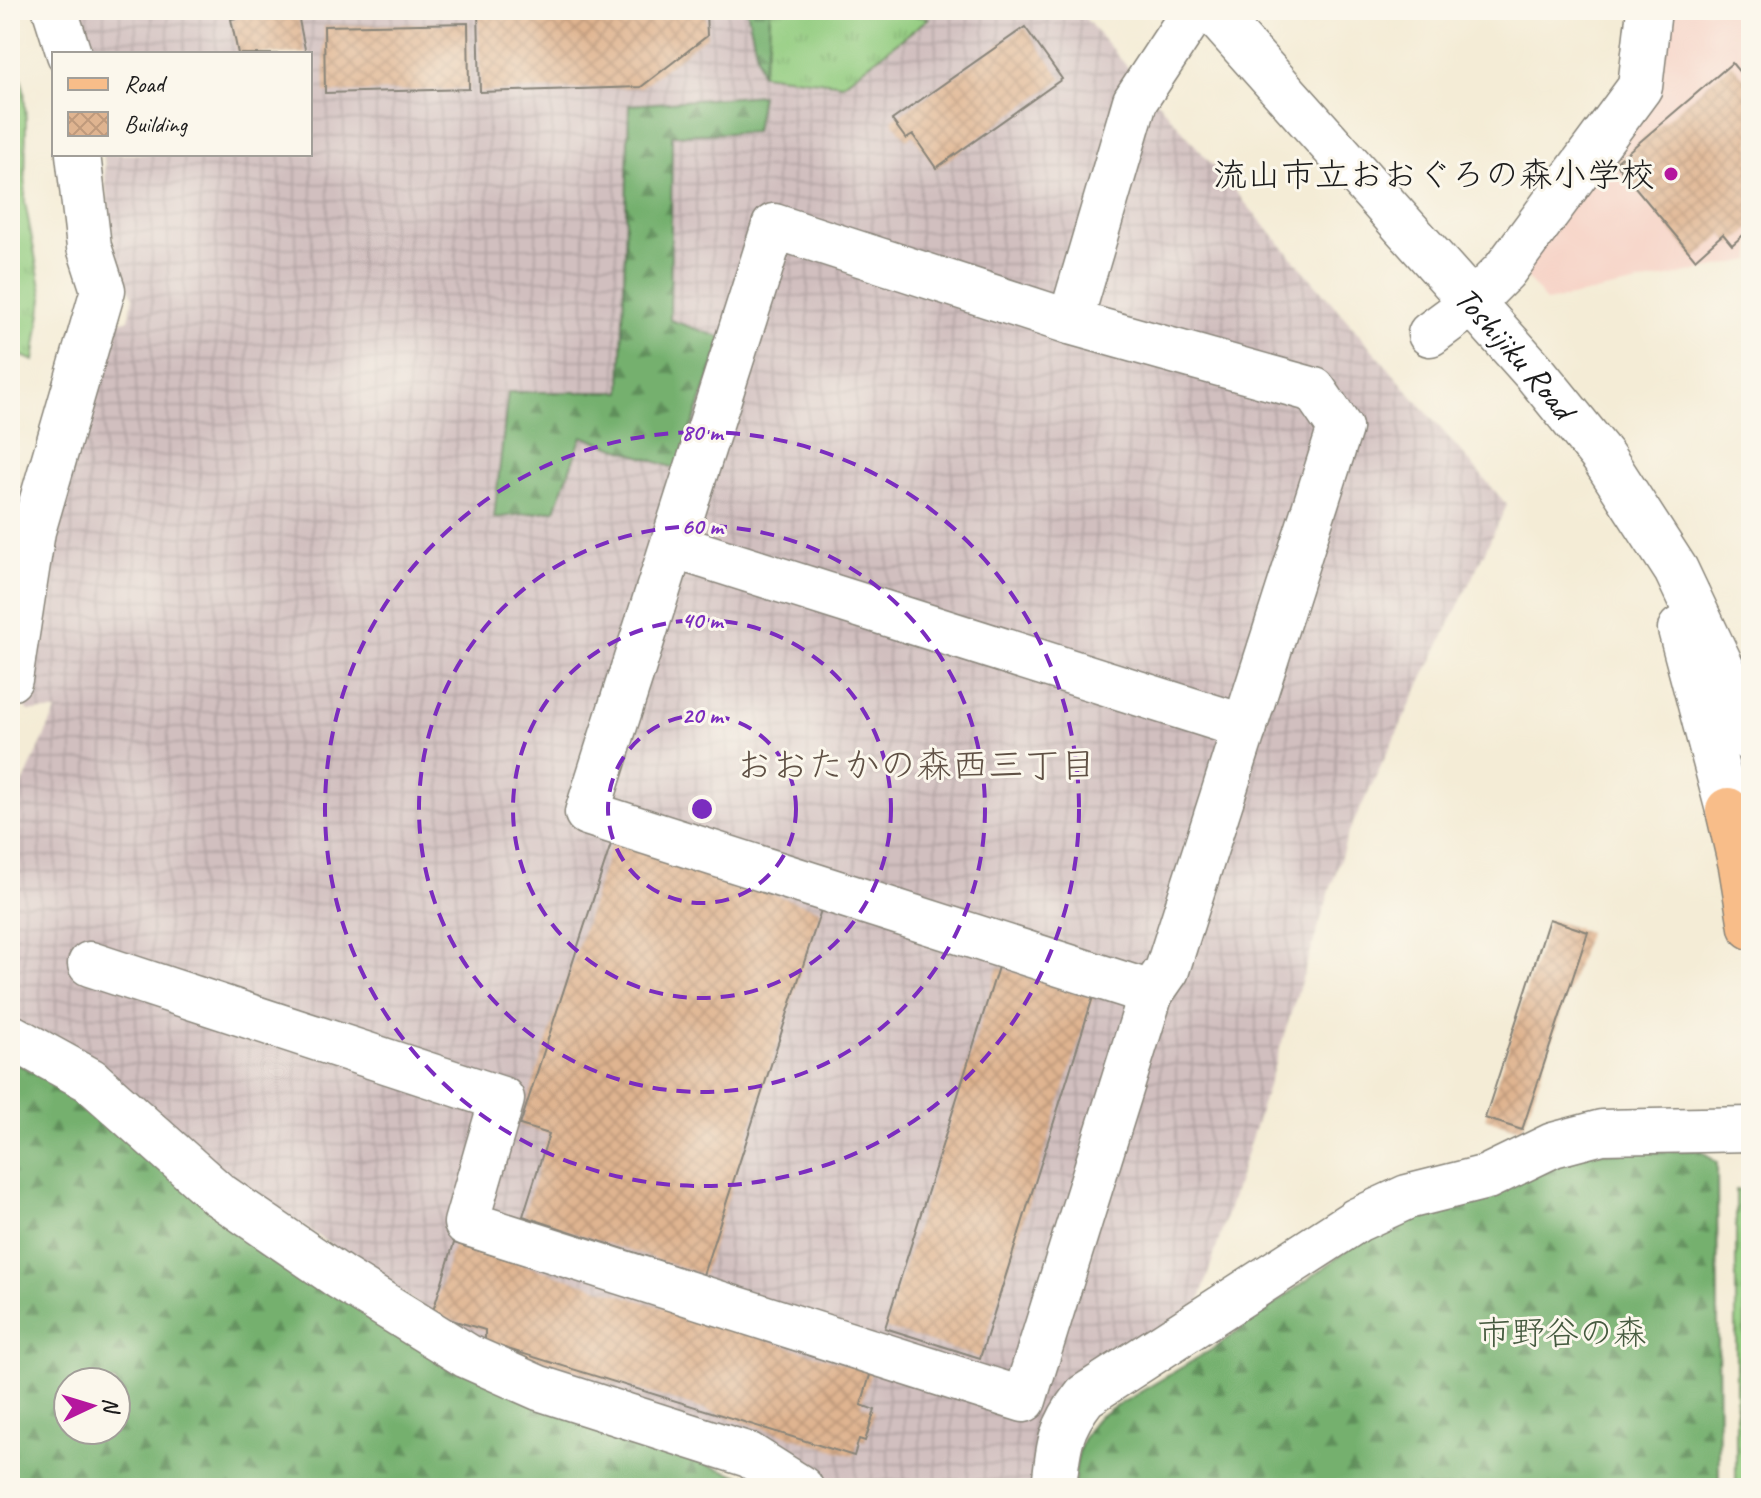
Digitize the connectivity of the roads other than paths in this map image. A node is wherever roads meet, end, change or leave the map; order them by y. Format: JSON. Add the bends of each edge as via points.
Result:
{"nodes":[{"id":1,"x":55,"y":10,"type":"edge"},
{"id":2,"x":1195,"y":10,"type":"edge"},
{"id":3,"x":1211,"y":10,"type":"edge"},
{"id":4,"x":1649,"y":10,"type":"edge"},
{"id":5,"x":68,"y":52,"type":"edge"},
{"id":6,"x":78,"y":156,"type":"edge"},
{"id":7,"x":1472,"y":303,"type":"junction"},
{"id":8,"x":1070,"y":322,"type":"junction"},
{"id":9,"x":1430,"y":334,"type":"dead end"},
{"id":10,"x":1638,"y":509,"type":"junction"},
{"id":11,"x":673,"y":546,"type":"junction"},
{"id":12,"x":10,"y":679,"type":"edge"},
{"id":13,"x":1245,"y":727,"type":"junction"},
{"id":14,"x":1751,"y":740,"type":"edge"},
{"id":15,"x":1739,"y":808,"type":"edge"},
{"id":16,"x":1751,"y":927,"type":"edge"},
{"id":17,"x":90,"y":964,"type":"dead end"},
{"id":18,"x":1151,"y":993,"type":"junction"},
{"id":19,"x":10,"y":1036,"type":"edge"},
{"id":20,"x":1751,"y":1129,"type":"edge"},
{"id":21,"x":801,"y":1488,"type":"edge"},
{"id":22,"x":1054,"y":1488,"type":"edge"}],
"edges":[{"from":1,"to":5,"type":"street"},
{"from":2,"to":8,"type":"street","via":[[1135,101]]},
{"from":3,"to":7,"type":"street","name":"Toshijiku Road"},
{"from":4,"to":7,"type":"street","via":[[1640,87],[1504,271]]},
{"from":6,"to":12,"type":"street","via":[[89,247],[103,290],[33,531]]},
{"from":7,"to":9,"type":"street"},
{"from":7,"to":10,"type":"street","name":"Toshijiku Road","via":[[1603,457]]},
{"from":8,"to":11,"type":"street","via":[[774,226]]},
{"from":8,"to":13,"type":"street","via":[[1314,390],[1340,428]]},
{"from":10,"to":14,"type":"street","name":"Toshijiku Road","via":[[1700,618]]},
{"from":10,"to":15,"type":"street"},
{"from":11,"to":13,"type":"street"},
{"from":11,"to":18,"type":"street","via":[[587,813]]},
{"from":13,"to":18,"type":"street","via":[[1167,970]]},
{"from":15,"to":16,"type":"main road"},
{"from":17,"to":18,"type":"street","via":[[502,1099],[466,1223],[1024,1400]]},
{"from":19,"to":21,"type":"street","via":[[90,1080],[218,1194],[467,1356],[539,1388],[749,1455]]},
{"from":20,"to":22,"type":"street","via":[[1602,1132],[1553,1145],[1487,1177],[1407,1197],[1357,1220],[1085,1396],[1067,1418]]}]}
